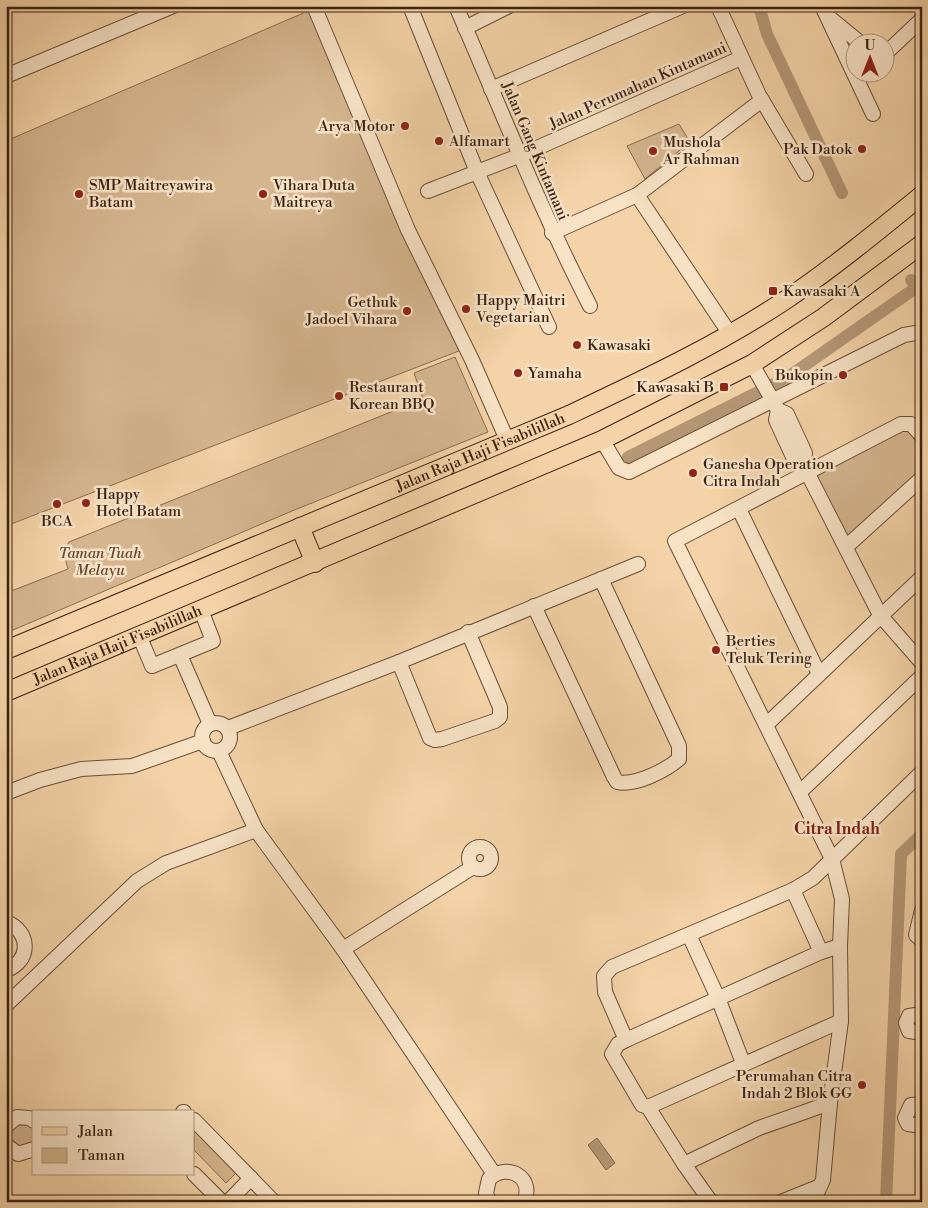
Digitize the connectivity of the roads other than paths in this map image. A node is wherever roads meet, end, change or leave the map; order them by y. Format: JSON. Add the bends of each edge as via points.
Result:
{"nodes":[{"id":1,"x":173,"y":6,"type":"edge"},
{"id":2,"x":314,"y":6,"type":"edge"},
{"id":3,"x":410,"y":6,"type":"edge"},
{"id":4,"x":456,"y":6,"type":"edge"},
{"id":5,"x":510,"y":6,"type":"edge"},
{"id":6,"x":683,"y":6,"type":"edge"},
{"id":7,"x":718,"y":6,"type":"edge"},
{"id":8,"x":825,"y":11,"type":"edge"},
{"id":9,"x":922,"y":19,"type":"edge"},
{"id":10,"x":466,"y":28,"type":"junction"},
{"id":11,"x":848,"y":32,"type":"edge"},
{"id":12,"x":896,"y":44,"type":"edge"},
{"id":13,"x":846,"y":50,"type":"edge"},
{"id":14,"x":741,"y":58,"type":"junction"},
{"id":15,"x":6,"y":76,"type":"edge"},
{"id":16,"x":862,"y":82,"type":"edge"},
{"id":17,"x":491,"y":90,"type":"junction"},
{"id":18,"x":762,"y":100,"type":"junction"},
{"id":19,"x":873,"y":114,"type":"dead end"},
{"id":20,"x":521,"y":155,"type":"junction"},
{"id":21,"x":477,"y":172,"type":"junction"},
{"id":22,"x":806,"y":174,"type":"dead end"},
{"id":23,"x":428,"y":191,"type":"dead end"},
{"id":24,"x":637,"y":195,"type":"junction"},
{"id":25,"x":922,"y":195,"type":"edge"},
{"id":26,"x":552,"y":233,"type":"junction"},
{"id":27,"x":922,"y":244,"type":"edge"},
{"id":28,"x":590,"y":306,"type":"dead end"},
{"id":29,"x":548,"y":327,"type":"dead end"},
{"id":30,"x":922,"y":332,"type":"edge"},
{"id":31,"x":730,"y":334,"type":"junction"},
{"id":32,"x":757,"y":371,"type":"junction"},
{"id":33,"x":774,"y":401,"type":"junction"},
{"id":34,"x":922,"y":436,"type":"edge"},
{"id":35,"x":602,"y":440,"type":"junction"},
{"id":36,"x":508,"y":442,"type":"junction"},
{"id":37,"x":806,"y":469,"type":"junction"},
{"id":38,"x":922,"y":478,"type":"edge"},
{"id":39,"x":739,"y":509,"type":"junction"},
{"id":40,"x":300,"y":527,"type":"junction"},
{"id":41,"x":847,"y":546,"type":"junction"},
{"id":42,"x":315,"y":563,"type":"junction"},
{"id":43,"x":638,"y":564,"type":"dead end"},
{"id":44,"x":922,"y":577,"type":"edge"},
{"id":45,"x":601,"y":579,"type":"junction"},
{"id":46,"x":534,"y":606,"type":"junction"},
{"id":47,"x":201,"y":610,"type":"junction"},
{"id":48,"x":880,"y":616,"type":"junction"},
{"id":49,"x":468,"y":632,"type":"junction"},
{"id":50,"x":139,"y":635,"type":"junction"},
{"id":51,"x":6,"y":650,"type":"edge"},
{"id":52,"x":180,"y":655,"type":"junction"},
{"id":53,"x":399,"y":662,"type":"junction"},
{"id":54,"x":922,"y":663,"type":"edge"},
{"id":55,"x":819,"y":674,"type":"junction"},
{"id":56,"x":922,"y":676,"type":"edge"},
{"id":57,"x":6,"y":692,"type":"edge"},
{"id":58,"x":210,"y":724,"type":"junction"},
{"id":59,"x":766,"y":725,"type":"junction"},
{"id":60,"x":228,"y":728,"type":"junction"},
{"id":61,"x":203,"y":741,"type":"junction"},
{"id":62,"x":219,"y":751,"type":"junction"},
{"id":63,"x":922,"y":772,"type":"edge"},
{"id":64,"x":800,"y":792,"type":"junction"},
{"id":65,"x":6,"y":793,"type":"edge"},
{"id":66,"x":256,"y":830,"type":"junction"},
{"id":67,"x":832,"y":859,"type":"junction"},
{"id":68,"x":473,"y":867,"type":"dead end"},
{"id":69,"x":794,"y":890,"type":"junction"},
{"id":70,"x":922,"y":910,"type":"edge"},
{"id":71,"x":6,"y":922,"type":"edge"},
{"id":72,"x":688,"y":935,"type":"junction"},
{"id":73,"x":922,"y":940,"type":"edge"},
{"id":74,"x":840,"y":946,"type":"junction"},
{"id":75,"x":343,"y":949,"type":"junction"},
{"id":76,"x":821,"y":952,"type":"junction"},
{"id":77,"x":12,"y":967,"type":"edge"},
{"id":78,"x":31,"y":979,"type":"junction"},
{"id":79,"x":718,"y":998,"type":"junction"},
{"id":80,"x":6,"y":1005,"type":"edge"},
{"id":81,"x":922,"y":1014,"type":"edge"},
{"id":82,"x":842,"y":1021,"type":"junction"},
{"id":83,"x":922,"y":1033,"type":"edge"},
{"id":84,"x":626,"y":1040,"type":"junction"},
{"id":85,"x":743,"y":1063,"type":"junction"},
{"id":86,"x":830,"y":1103,"type":"junction"},
{"id":87,"x":922,"y":1104,"type":"edge"},
{"id":88,"x":648,"y":1107,"type":"junction"},
{"id":89,"x":32,"y":1120,"type":"edge"},
{"id":90,"x":195,"y":1121,"type":"edge"},
{"id":91,"x":7,"y":1124,"type":"edge"},
{"id":92,"x":922,"y":1126,"type":"edge"},
{"id":93,"x":6,"y":1145,"type":"edge"},
{"id":94,"x":32,"y":1150,"type":"edge"},
{"id":95,"x":684,"y":1164,"type":"junction"},
{"id":96,"x":494,"y":1174,"type":"junction"},
{"id":97,"x":195,"y":1175,"type":"edge"},
{"id":98,"x":251,"y":1178,"type":"junction"},
{"id":99,"x":821,"y":1186,"type":"junction"},
{"id":100,"x":222,"y":1202,"type":"edge"},
{"id":101,"x":228,"y":1202,"type":"edge"},
{"id":102,"x":274,"y":1202,"type":"edge"},
{"id":103,"x":489,"y":1202,"type":"edge"},
{"id":104,"x":524,"y":1202,"type":"edge"},
{"id":105,"x":711,"y":1202,"type":"edge"},
{"id":106,"x":782,"y":1202,"type":"edge"},
{"id":107,"x":807,"y":1202,"type":"edge"}],
"edges":[{"from":1,"to":15,"type":"street"},
{"from":2,"to":36,"type":"street","via":[[408,230]]},
{"from":3,"to":21,"type":"street"},
{"from":4,"to":10,"type":"street","name":"Jalan Gang Kintamani"},
{"from":5,"to":10,"type":"street"},
{"from":6,"to":17,"type":"street"},
{"from":7,"to":14,"type":"street"},
{"from":8,"to":11,"type":"street"},
{"from":8,"to":13,"type":"street"},
{"from":9,"to":12,"type":"street"},
{"from":10,"to":17,"type":"street","name":"Jalan Gang Kintamani"},
{"from":14,"to":18,"type":"street"},
{"from":14,"to":20,"type":"street","name":"Jalan Perumahan Kintamani"},
{"from":16,"to":19,"type":"street"},
{"from":17,"to":20,"type":"street","name":"Jalan Gang Kintamani"},
{"from":18,"to":22,"type":"street"},
{"from":18,"to":24,"type":"street"},
{"from":20,"to":21,"type":"street","name":"Jalan Perumahan Kintamani"},
{"from":20,"to":26,"type":"street","name":"Jalan Gang Kintamani"},
{"from":21,"to":23,"type":"street","name":"Jalan Perumahan Kintamani"},
{"from":21,"to":29,"type":"street"},
{"from":24,"to":26,"type":"street"},
{"from":24,"to":31,"type":"street"},
{"from":25,"to":31,"type":"main road","name":"Jalan Raja Haji Fisabilillah","via":[[850,254],[786,300]]},
{"from":26,"to":28,"type":"street","name":"Jalan Gang Kintamani"},
{"from":27,"to":32,"type":"main road","name":"Jalan Raja Haji Fisabilillah"},
{"from":30,"to":33,"type":"street","via":[[904,335]]},
{"from":31,"to":36,"type":"main road","name":"Jalan Raja Haji Fisabilillah","via":[[656,374]]},
{"from":32,"to":33,"type":"street"},
{"from":32,"to":35,"type":"main road","name":"Jalan Raja Haji Fisabilillah"},
{"from":33,"to":35,"type":"street","via":[[629,472],[619,468]]},
{"from":33,"to":37,"type":"street","via":[[787,414],[805,453]]},
{"from":34,"to":37,"type":"street","via":[[912,425],[901,424]]},
{"from":35,"to":42,"type":"main road","name":"Jalan Raja Haji Fisabilillah"},
{"from":36,"to":40,"type":"main road","name":"Jalan Raja Haji Fisabilillah"},
{"from":37,"to":39,"type":"street"},
{"from":37,"to":41,"type":"street"},
{"from":38,"to":41,"type":"street"},
{"from":39,"to":55,"type":"street"},
{"from":39,"to":59,"type":"street","via":[[675,541]]},
{"from":40,"to":42,"type":"main road"},
{"from":40,"to":51,"type":"main road","name":"Jalan Raja Haji Fisabilillah"},
{"from":41,"to":48,"type":"street"},
{"from":42,"to":47,"type":"main road","name":"Jalan Raja Haji Fisabilillah"},
{"from":43,"to":45,"type":"street"},
{"from":44,"to":48,"type":"street"},
{"from":45,"to":46,"type":"street"},
{"from":45,"to":46,"type":"street","via":[[679,746],[679,759],[672,765],[631,783],[617,782],[614,777]]},
{"from":46,"to":49,"type":"street"},
{"from":47,"to":50,"type":"main road","name":"Jalan Raja Haji Fisabilillah"},
{"from":47,"to":52,"type":"street","via":[[213,641]]},
{"from":48,"to":54,"type":"street"},
{"from":48,"to":55,"type":"street"},
{"from":49,"to":53,"type":"street"},
{"from":49,"to":53,"type":"street","via":[[500,707],[500,717],[495,721],[442,739],[430,738]]},
{"from":50,"to":52,"type":"street","via":[[152,666]]},
{"from":50,"to":57,"type":"main road","name":"Jalan Raja Haji Fisabilillah"},
{"from":52,"to":58,"type":"street"},
{"from":53,"to":60,"type":"street"},
{"from":55,"to":59,"type":"street"},
{"from":56,"to":64,"type":"street"},
{"from":58,"to":60,"type":"street","via":[[220,723]]},
{"from":58,"to":61,"type":"street","via":[[203,731]]},
{"from":59,"to":64,"type":"street"},
{"from":60,"to":62,"type":"street","via":[[229,742]]},
{"from":61,"to":62,"type":"street","via":[[210,750]]},
{"from":61,"to":65,"type":"street","via":[[132,766],[81,769]]},
{"from":62,"to":66,"type":"street"},
{"from":63,"to":67,"type":"street"},
{"from":64,"to":67,"type":"street"},
{"from":66,"to":75,"type":"street"},
{"from":66,"to":78,"type":"street","via":[[166,863],[137,881]]},
{"from":67,"to":69,"type":"street"},
{"from":67,"to":74,"type":"street","via":[[842,899]]},
{"from":68,"to":75,"type":"street"},
{"from":69,"to":72,"type":"street"},
{"from":69,"to":76,"type":"street"},
{"from":70,"to":73,"type":"street","via":[[916,928],[916,935]]},
{"from":71,"to":77,"type":"street","via":[[15,926],[25,940],[24,956]]},
{"from":72,"to":79,"type":"street"},
{"from":72,"to":84,"type":"street","via":[[612,966],[604,976],[605,992]]},
{"from":74,"to":76,"type":"street"},
{"from":74,"to":82,"type":"street"},
{"from":75,"to":96,"type":"street"},
{"from":76,"to":79,"type":"street"},
{"from":77,"to":78,"type":"street"},
{"from":78,"to":80,"type":"street"},
{"from":79,"to":84,"type":"street"},
{"from":79,"to":85,"type":"street"},
{"from":81,"to":83,"type":"street","via":[[909,1016],[906,1023],[909,1030]]},
{"from":82,"to":85,"type":"street"},
{"from":82,"to":86,"type":"street"},
{"from":84,"to":88,"type":"street","via":[[618,1044],[612,1054],[642,1105]]},
{"from":85,"to":88,"type":"street"},
{"from":86,"to":95,"type":"street","via":[[759,1128]]},
{"from":86,"to":99,"type":"street","via":[[826,1168]]},
{"from":87,"to":92,"type":"street","via":[[911,1105],[905,1118],[908,1124]]},
{"from":88,"to":95,"type":"street"},
{"from":89,"to":91,"type":"street","via":[[18,1118]]},
{"from":90,"to":98,"type":"street"},
{"from":93,"to":94,"type":"street","via":[[18,1154]]},
{"from":95,"to":105,"type":"street"},
{"from":96,"to":103,"type":"street","via":[[486,1186]]},
{"from":96,"to":104,"type":"street","via":[[508,1171],[521,1176],[527,1189]]},
{"from":97,"to":100,"type":"street"},
{"from":98,"to":101,"type":"street"},
{"from":98,"to":102,"type":"street"},
{"from":99,"to":106,"type":"street"},
{"from":99,"to":107,"type":"street"}]}
